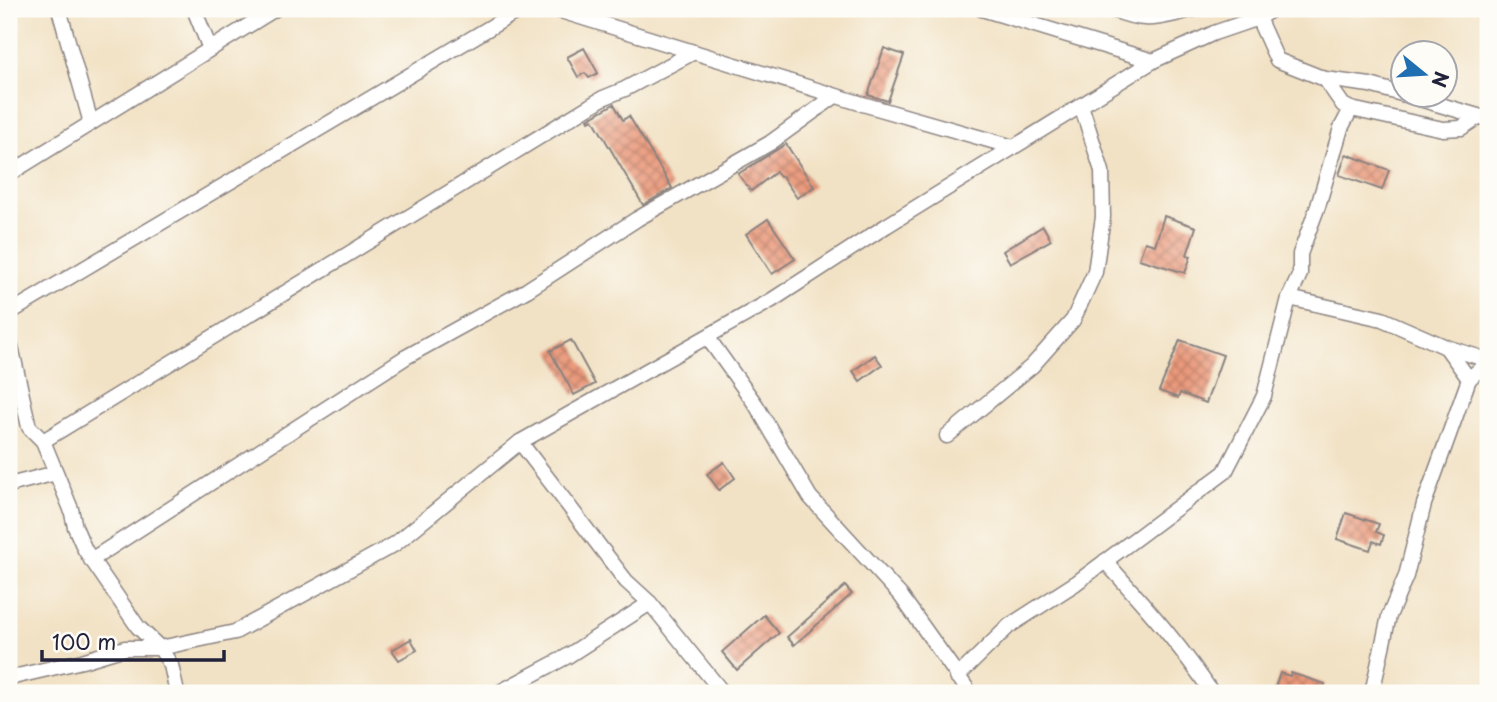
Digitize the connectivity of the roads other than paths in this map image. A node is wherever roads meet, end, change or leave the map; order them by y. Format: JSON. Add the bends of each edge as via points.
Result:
{"nodes":[{"id":1,"x":59,"y":9,"type":"edge"},
{"id":2,"x":194,"y":9,"type":"edge"},
{"id":3,"x":275,"y":9,"type":"edge"},
{"id":4,"x":521,"y":9,"type":"edge"},
{"id":5,"x":554,"y":9,"type":"edge"},
{"id":6,"x":982,"y":9,"type":"edge"},
{"id":7,"x":1111,"y":9,"type":"edge"},
{"id":8,"x":1197,"y":9,"type":"edge"},
{"id":9,"x":1273,"y":9,"type":"edge"},
{"id":10,"x":1258,"y":18,"type":"junction"},
{"id":11,"x":209,"y":49,"type":"junction"},
{"id":12,"x":694,"y":52,"type":"junction"},
{"id":13,"x":1153,"y":61,"type":"junction"},
{"id":14,"x":1325,"y":79,"type":"junction"},
{"id":15,"x":1388,"y":90,"type":"edge"},
{"id":16,"x":835,"y":96,"type":"junction"},
{"id":17,"x":1081,"y":105,"type":"junction"},
{"id":18,"x":1450,"y":108,"type":"edge"},
{"id":19,"x":1351,"y":110,"type":"junction"},
{"id":20,"x":1483,"y":118,"type":"edge"},
{"id":21,"x":91,"y":123,"type":"junction"},
{"id":22,"x":1013,"y":148,"type":"junction"},
{"id":23,"x":9,"y":174,"type":"edge"},
{"id":24,"x":1289,"y":298,"type":"junction"},
{"id":25,"x":9,"y":313,"type":"edge"},
{"id":26,"x":9,"y":337,"type":"edge"},
{"id":27,"x":708,"y":338,"type":"junction"},
{"id":28,"x":1446,"y":347,"type":"junction"},
{"id":29,"x":1488,"y":361,"type":"edge"},
{"id":30,"x":1469,"y":379,"type":"junction"},
{"id":31,"x":947,"y":436,"type":"dead end"},
{"id":32,"x":43,"y":442,"type":"junction"},
{"id":33,"x":520,"y":442,"type":"junction"},
{"id":34,"x":56,"y":473,"type":"junction"},
{"id":35,"x":9,"y":485,"type":"edge"},
{"id":36,"x":91,"y":559,"type":"junction"},
{"id":37,"x":1105,"y":561,"type":"junction"},
{"id":38,"x":650,"y":603,"type":"junction"},
{"id":39,"x":160,"y":648,"type":"junction"},
{"id":40,"x":957,"y":677,"type":"junction"},
{"id":41,"x":9,"y":678,"type":"edge"},
{"id":42,"x":177,"y":693,"type":"edge"},
{"id":43,"x":498,"y":693,"type":"edge"},
{"id":44,"x":723,"y":693,"type":"edge"},
{"id":45,"x":970,"y":693,"type":"edge"},
{"id":46,"x":1212,"y":693,"type":"edge"},
{"id":47,"x":1372,"y":693,"type":"edge"}],
"edges":[{"from":1,"to":21,"type":"street"},
{"from":2,"to":11,"type":"street"},
{"from":3,"to":11,"type":"street"},
{"from":4,"to":25,"type":"street"},
{"from":5,"to":12,"type":"street"},
{"from":6,"to":13,"type":"street"},
{"from":7,"to":8,"type":"street","via":[[1145,20]]},
{"from":9,"to":10,"type":"street"},
{"from":10,"to":13,"type":"street"},
{"from":10,"to":14,"type":"street","via":[[1277,60]]},
{"from":11,"to":21,"type":"street"},
{"from":12,"to":16,"type":"street"},
{"from":12,"to":32,"type":"street","via":[[603,97]]},
{"from":13,"to":17,"type":"street"},
{"from":14,"to":15,"type":"street"},
{"from":14,"to":19,"type":"street"},
{"from":16,"to":22,"type":"street"},
{"from":16,"to":36,"type":"street","via":[[770,143],[637,219],[527,290],[406,357]]},
{"from":17,"to":22,"type":"street"},
{"from":17,"to":31,"type":"street","via":[[1102,171],[1103,217],[1095,271],[1073,320],[1032,366]]},
{"from":18,"to":20,"type":"street"},
{"from":19,"to":20,"type":"street","via":[[1443,129],[1461,128]]},
{"from":19,"to":24,"type":"street","via":[[1341,128]]},
{"from":21,"to":23,"type":"street"},
{"from":22,"to":27,"type":"street"},
{"from":24,"to":28,"type":"street","via":[[1382,319]]},
{"from":24,"to":37,"type":"street","via":[[1264,396],[1225,472]]},
{"from":26,"to":32,"type":"street","via":[[29,426]]},
{"from":27,"to":33,"type":"street"},
{"from":27,"to":40,"type":"street","via":[[757,405],[810,497],[901,596]]},
{"from":28,"to":29,"type":"street"},
{"from":28,"to":30,"type":"street"},
{"from":29,"to":30,"type":"street"},
{"from":30,"to":47,"type":"street","via":[[1389,616]]},
{"from":32,"to":34,"type":"street"},
{"from":33,"to":38,"type":"street","via":[[626,581]]},
{"from":33,"to":39,"type":"street","via":[[395,544],[235,632]]},
{"from":34,"to":35,"type":"street"},
{"from":34,"to":36,"type":"street"},
{"from":36,"to":39,"type":"street","via":[[138,627]]},
{"from":37,"to":40,"type":"street","via":[[1010,626]]},
{"from":37,"to":46,"type":"street","via":[[1171,635]]},
{"from":38,"to":43,"type":"street","via":[[566,657]]},
{"from":38,"to":44,"type":"street"},
{"from":39,"to":41,"type":"street","via":[[125,648]]},
{"from":39,"to":42,"type":"street","via":[[171,665]]},
{"from":40,"to":45,"type":"street"}]}
